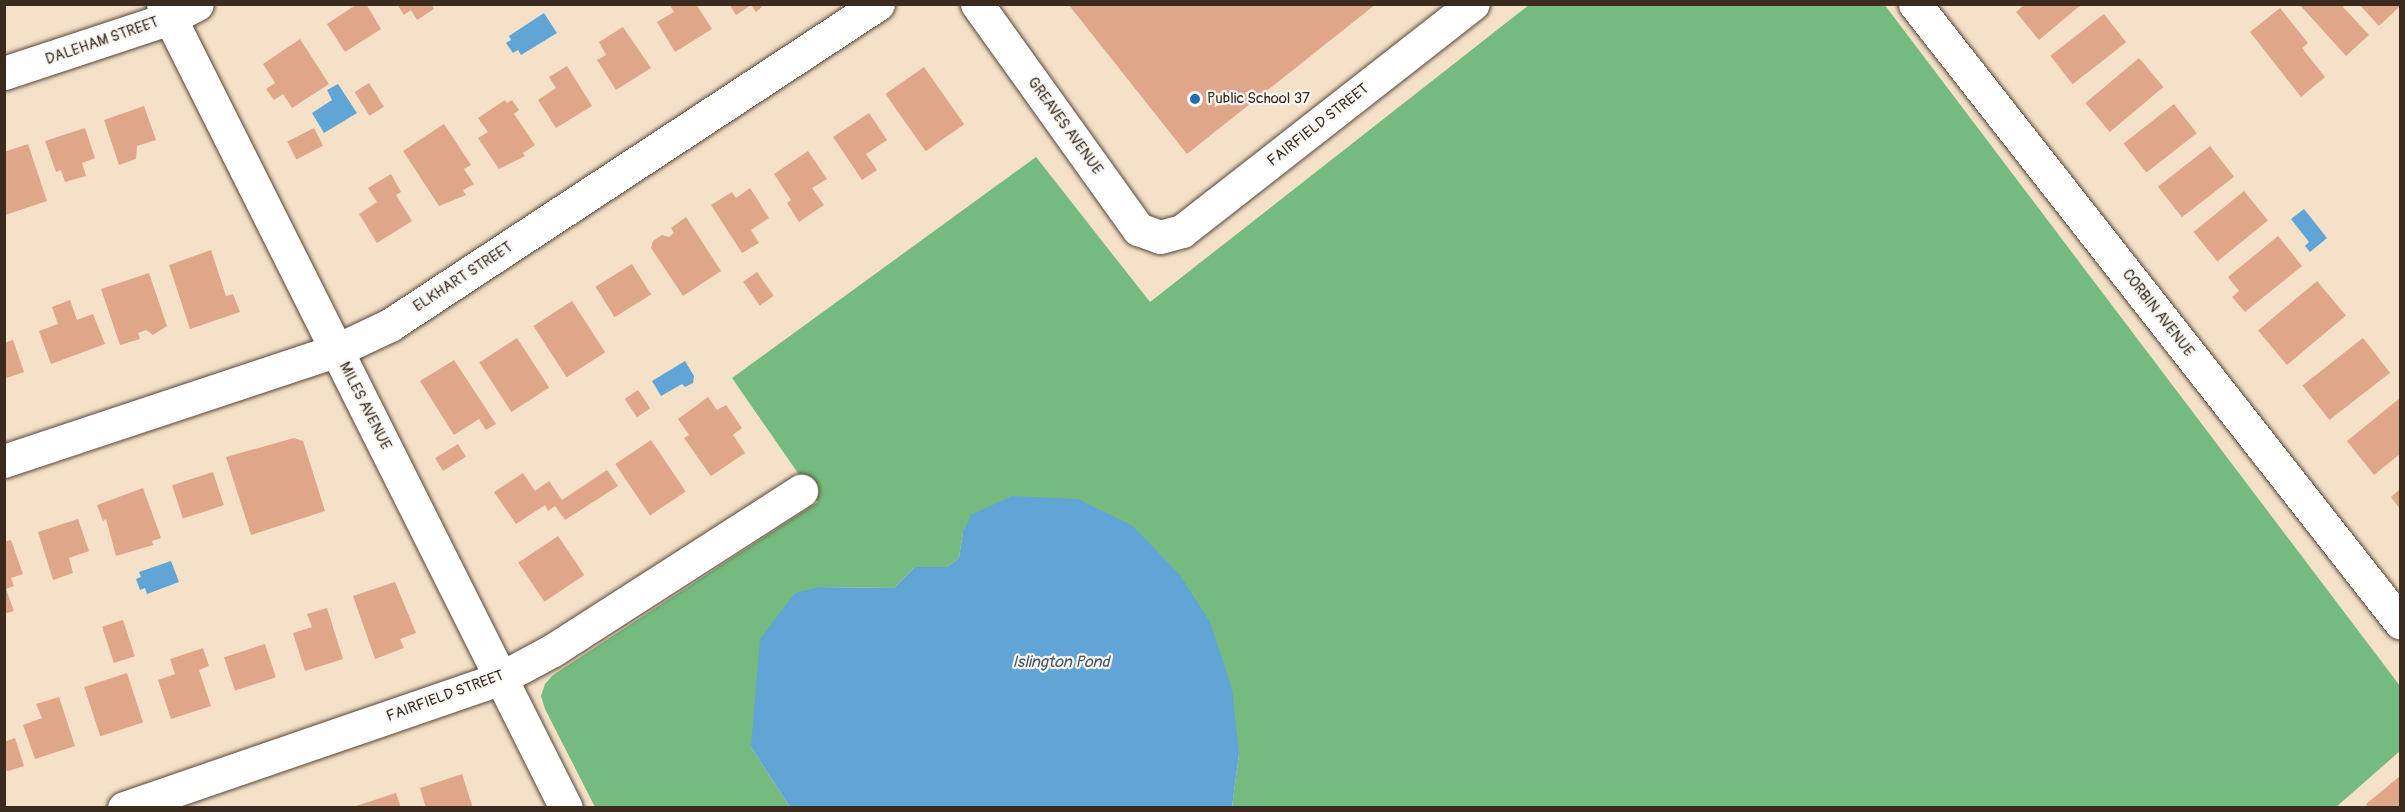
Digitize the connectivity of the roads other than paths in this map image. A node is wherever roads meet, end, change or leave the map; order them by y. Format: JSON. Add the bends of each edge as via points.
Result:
{"nodes":[{"id":1,"x":878,"y":4,"type":"edge"},
{"id":2,"x":976,"y":4,"type":"edge"},
{"id":3,"x":1473,"y":4,"type":"edge"},
{"id":4,"x":1916,"y":4,"type":"edge"},
{"id":5,"x":177,"y":9,"type":"edge"},
{"id":6,"x":4,"y":73,"type":"edge"},
{"id":7,"x":1160,"y":237,"type":"joint"},
{"id":8,"x":337,"y":350,"type":"junction"},
{"id":9,"x":4,"y":461,"type":"edge"},
{"id":10,"x":801,"y":491,"type":"dead end"},
{"id":11,"x":2400,"y":622,"type":"edge"},
{"id":12,"x":501,"y":678,"type":"junction"},
{"id":13,"x":124,"y":807,"type":"edge"},
{"id":14,"x":566,"y":807,"type":"edge"}],
"edges":[{"from":1,"to":8,"type":"street","name":"ELKHART STREET","via":[[390,325]]},
{"from":2,"to":7,"type":"street","name":"GREAVES AVENUE","via":[[1138,229]]},
{"from":3,"to":7,"type":"street","name":"FAIRFIELD STREET","via":[[1182,231]]},
{"from":4,"to":11,"type":"street","name":"CORBIN AVENUE"},
{"from":5,"to":6,"type":"street","name":"DALEHAM STREET"},
{"from":5,"to":8,"type":"street","name":"MILES AVENUE"},
{"from":8,"to":9,"type":"street","name":"ELKHART STREET"},
{"from":8,"to":12,"type":"street","name":"MILES AVENUE"},
{"from":10,"to":12,"type":"street","name":"FAIRFIELD STREET","via":[[552,650]]},
{"from":12,"to":13,"type":"street","name":"FAIRFIELD STREET"},
{"from":12,"to":14,"type":"street","name":"MILES AVENUE"}]}
